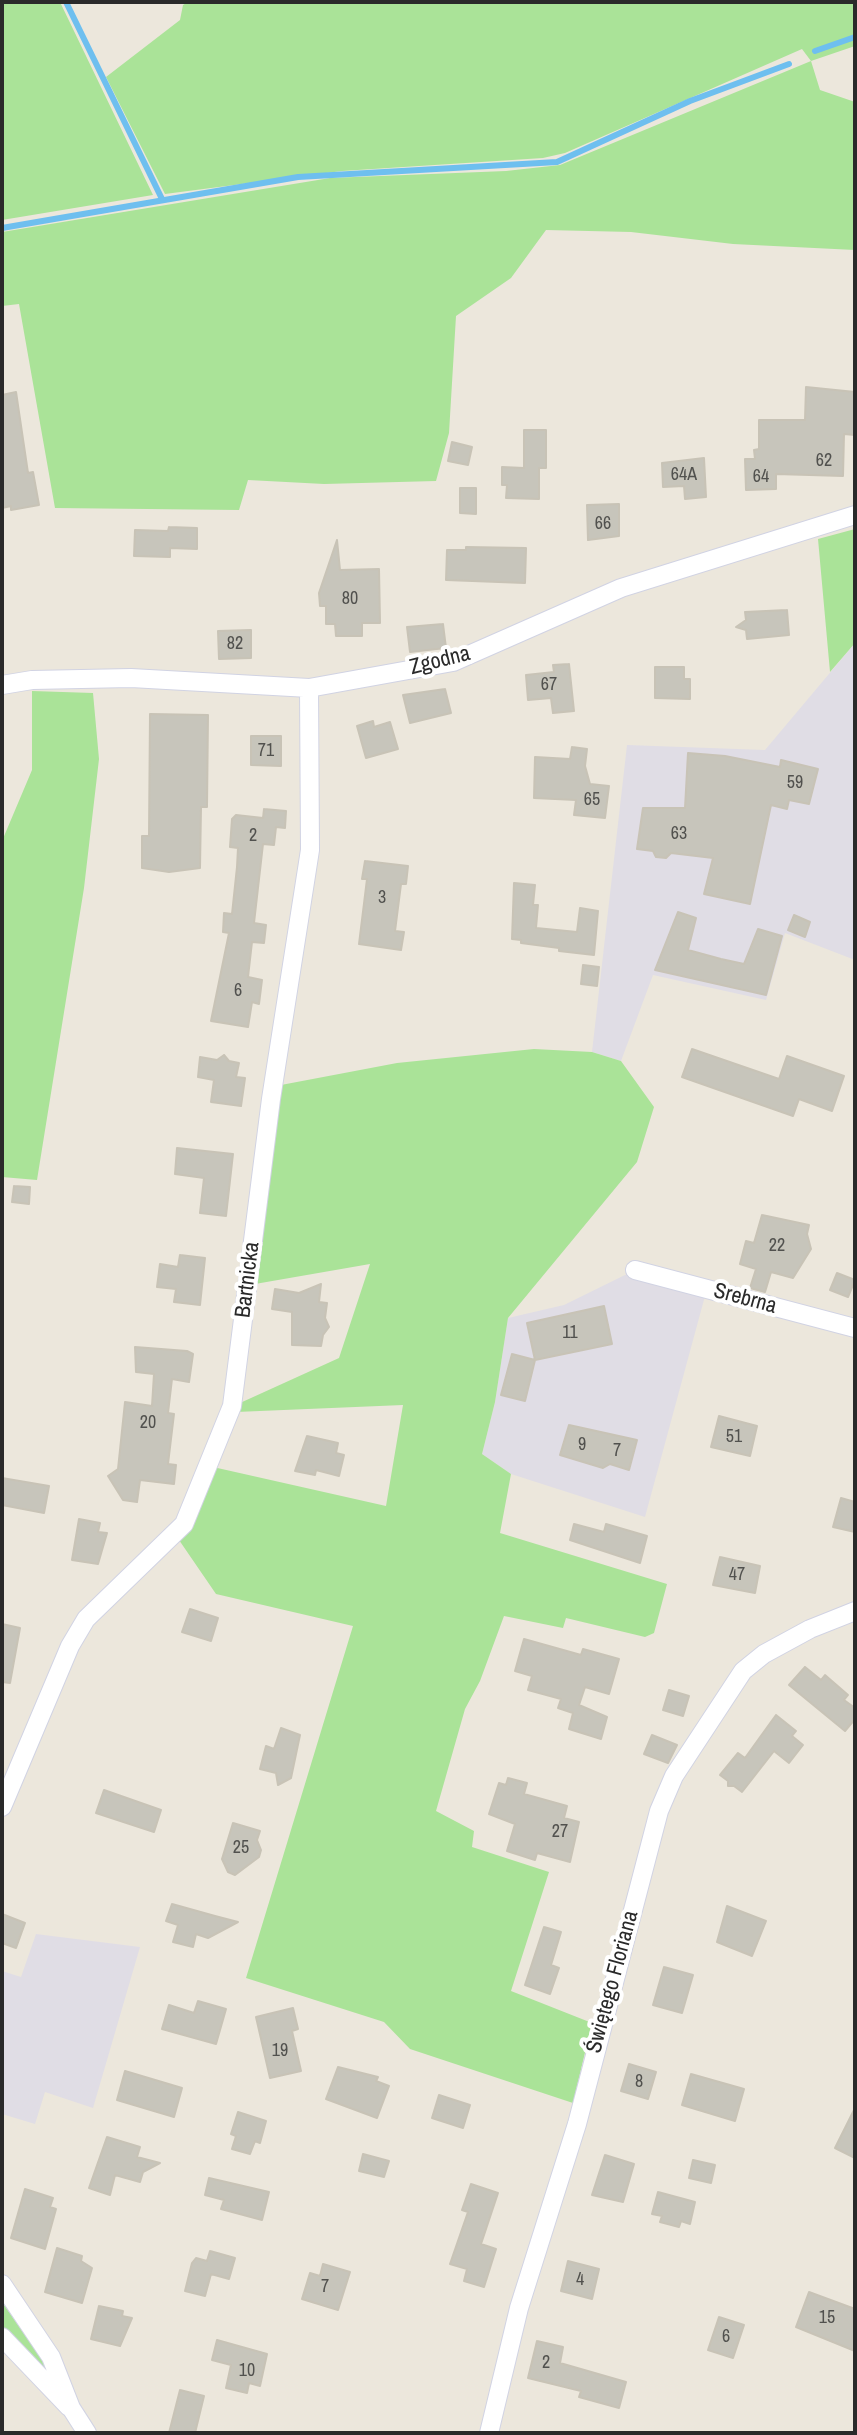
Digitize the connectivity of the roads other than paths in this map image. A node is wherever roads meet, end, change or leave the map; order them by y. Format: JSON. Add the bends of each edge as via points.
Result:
{"nodes":[{"id":1,"x":855,"y":515,"type":"edge"},
{"id":2,"x":2,"y":685,"type":"edge"},
{"id":3,"x":309,"y":688,"type":"junction"},
{"id":4,"x":635,"y":1270,"type":"dead end"},
{"id":5,"x":855,"y":1328,"type":"edge"},
{"id":6,"x":855,"y":1611,"type":"edge"},
{"id":7,"x":2,"y":1807,"type":"edge"},
{"id":8,"x":2,"y":2284,"type":"edge"},
{"id":9,"x":2,"y":2337,"type":"edge"},
{"id":10,"x":71,"y":2408,"type":"junction"},
{"id":11,"x":87,"y":2433,"type":"edge"},
{"id":12,"x":489,"y":2433,"type":"edge"}],
"edges":[{"from":1,"to":3,"type":"street","name":"Zgodna","via":[[621,588],[453,662]]},
{"from":2,"to":3,"type":"street","name":"Zgodna","via":[[131,678]]},
{"from":3,"to":7,"type":"street","name":"Bartnicka","via":[[310,850],[271,1099],[232,1406],[184,1524],[86,1619],[70,1646]]},
{"from":4,"to":5,"type":"street","name":"Srebrna"},
{"from":6,"to":12,"type":"street","name":"Świętego Floriana","via":[[798,1635],[743,1671],[669,1788],[621,1947],[577,2124],[519,2308]]},
{"from":8,"to":10,"type":"street","via":[[51,2357]]},
{"from":9,"to":10,"type":"street"},
{"from":10,"to":11,"type":"street"}]}
